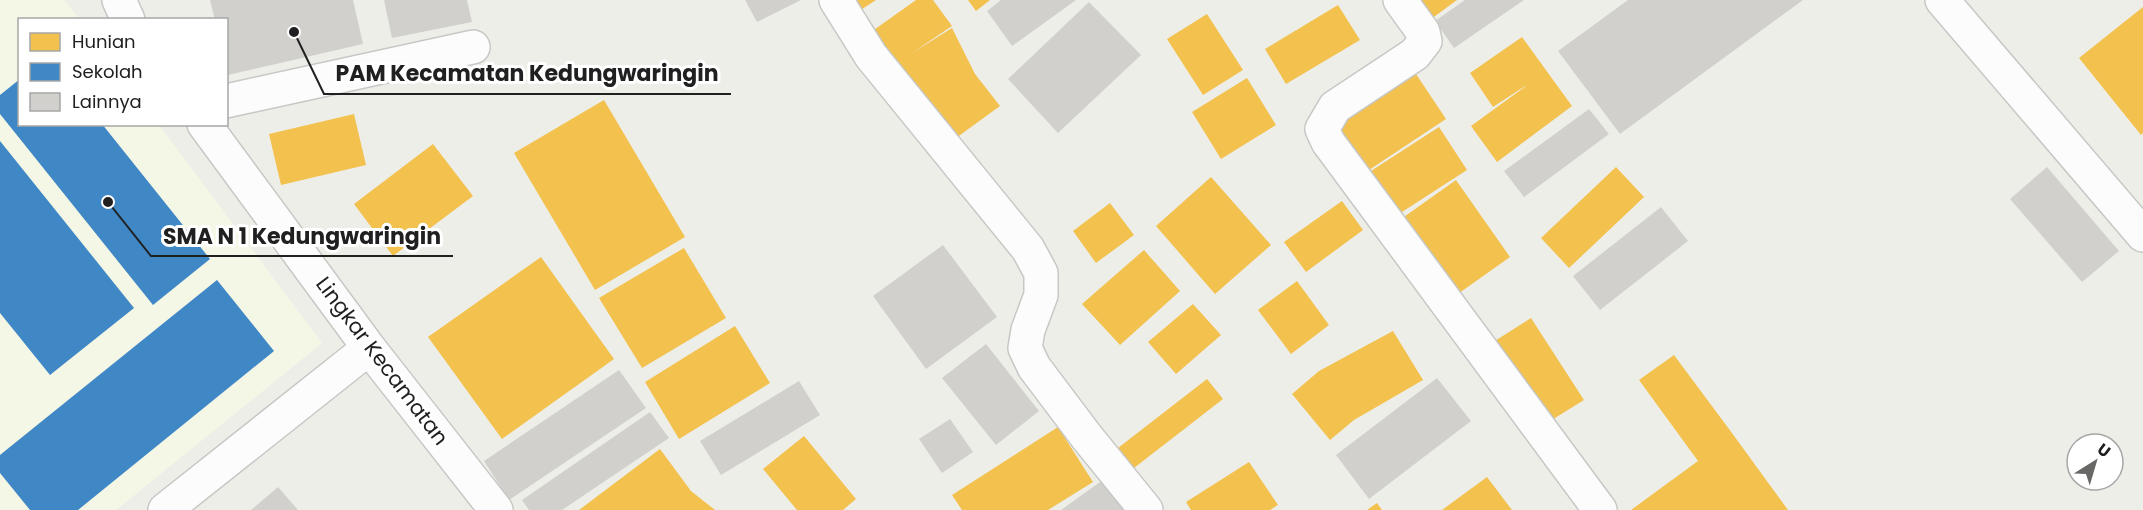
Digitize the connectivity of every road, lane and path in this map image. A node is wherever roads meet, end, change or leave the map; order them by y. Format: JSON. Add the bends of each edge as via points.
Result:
{"nodes":[{"id":1,"x":119,"y":0,"type":"edge"},
{"id":2,"x":836,"y":0,"type":"edge"},
{"id":3,"x":1401,"y":0,"type":"edge"},
{"id":4,"x":1942,"y":0,"type":"edge"},
{"id":5,"x":127,"y":18,"type":"edge"},
{"id":6,"x":473,"y":47,"type":"dead end"},
{"id":7,"x":228,"y":101,"type":"edge"},
{"id":8,"x":205,"y":126,"type":"edge"},
{"id":9,"x":2143,"y":235,"type":"edge"},
{"id":10,"x":369,"y":348,"type":"junction"},
{"id":11,"x":1139,"y":508,"type":"edge"},
{"id":12,"x":165,"y":510,"type":"edge"},
{"id":13,"x":496,"y":510,"type":"edge"},
{"id":14,"x":1600,"y":510,"type":"edge"}],
"edges":[{"from":1,"to":5,"type":"street"},
{"from":2,"to":11,"type":"street","via":[[871,56],[1028,249],[1041,273],[1041,295],[1025,348],[1034,367]]},
{"from":3,"to":14,"type":"street","via":[[1425,41],[1415,54],[1335,107],[1322,129]]},
{"from":4,"to":9,"type":"street"},
{"from":6,"to":7,"type":"street"},
{"from":8,"to":10,"type":"street","name":"Lingkar Kecamatan"},
{"from":10,"to":12,"type":"street"},
{"from":10,"to":13,"type":"street","name":"Lingkar Kecamatan"}]}
